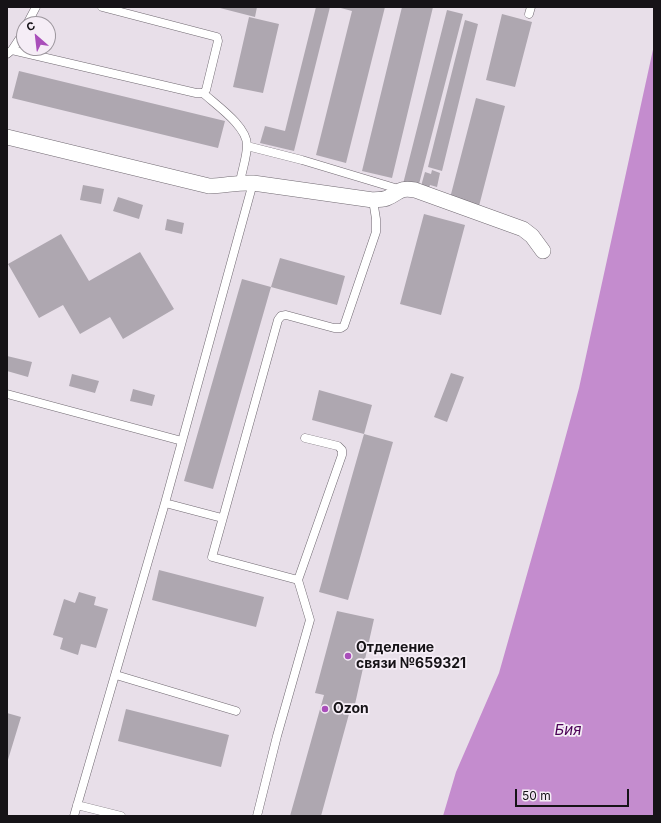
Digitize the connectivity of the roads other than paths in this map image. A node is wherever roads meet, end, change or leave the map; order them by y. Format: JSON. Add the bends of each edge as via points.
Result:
{"nodes":[{"id":1,"x":102,"y":7,"type":"edge"},
{"id":2,"x":16,"y":43,"type":"edge"},
{"id":3,"x":10,"y":52,"type":"edge"},
{"id":4,"x":203,"y":93,"type":"junction"},
{"id":5,"x":7,"y":137,"type":"edge"},
{"id":6,"x":247,"y":146,"type":"junction"},
{"id":7,"x":246,"y":182,"type":"junction"},
{"id":8,"x":394,"y":188,"type":"dead end"},
{"id":9,"x":374,"y":200,"type":"junction"},
{"id":10,"x":543,"y":251,"type":"dead end"},
{"id":11,"x":7,"y":394,"type":"edge"},
{"id":12,"x":305,"y":438,"type":"dead end"},
{"id":13,"x":182,"y":441,"type":"junction"},
{"id":14,"x":165,"y":503,"type":"junction"},
{"id":15,"x":222,"y":518,"type":"junction"},
{"id":16,"x":298,"y":580,"type":"junction"},
{"id":17,"x":116,"y":675,"type":"junction"},
{"id":18,"x":236,"y":711,"type":"dead end"},
{"id":19,"x":77,"y":805,"type":"junction"},
{"id":20,"x":74,"y":816,"type":"edge"},
{"id":21,"x":121,"y":816,"type":"edge"},
{"id":22,"x":256,"y":816,"type":"edge"}],
"edges":[{"from":1,"to":4,"type":"lane","via":[[217,36],[206,90]]},
{"from":2,"to":3,"type":"lane"},
{"from":3,"to":4,"type":"lane"},
{"from":4,"to":6,"type":"lane","via":[[241,128]]},
{"from":5,"to":7,"type":"street","via":[[209,186]]},
{"from":6,"to":7,"type":"lane"},
{"from":6,"to":8,"type":"lane"},
{"from":7,"to":9,"type":"street"},
{"from":7,"to":13,"type":"lane"},
{"from":9,"to":10,"type":"street","via":[[386,198],[405,188],[415,190],[523,229]]},
{"from":9,"to":15,"type":"lane","via":[[376,232],[344,326],[334,328],[286,315],[278,320]]},
{"from":11,"to":13,"type":"lane"},
{"from":12,"to":16,"type":"lane","via":[[338,446],[342,450],[342,455]]},
{"from":13,"to":14,"type":"lane"},
{"from":14,"to":15,"type":"lane"},
{"from":14,"to":17,"type":"lane"},
{"from":15,"to":16,"type":"lane","via":[[212,557]]},
{"from":16,"to":22,"type":"lane","via":[[310,620]]},
{"from":17,"to":18,"type":"lane"},
{"from":17,"to":19,"type":"lane"},
{"from":19,"to":20,"type":"lane"},
{"from":19,"to":21,"type":"lane"}]}
